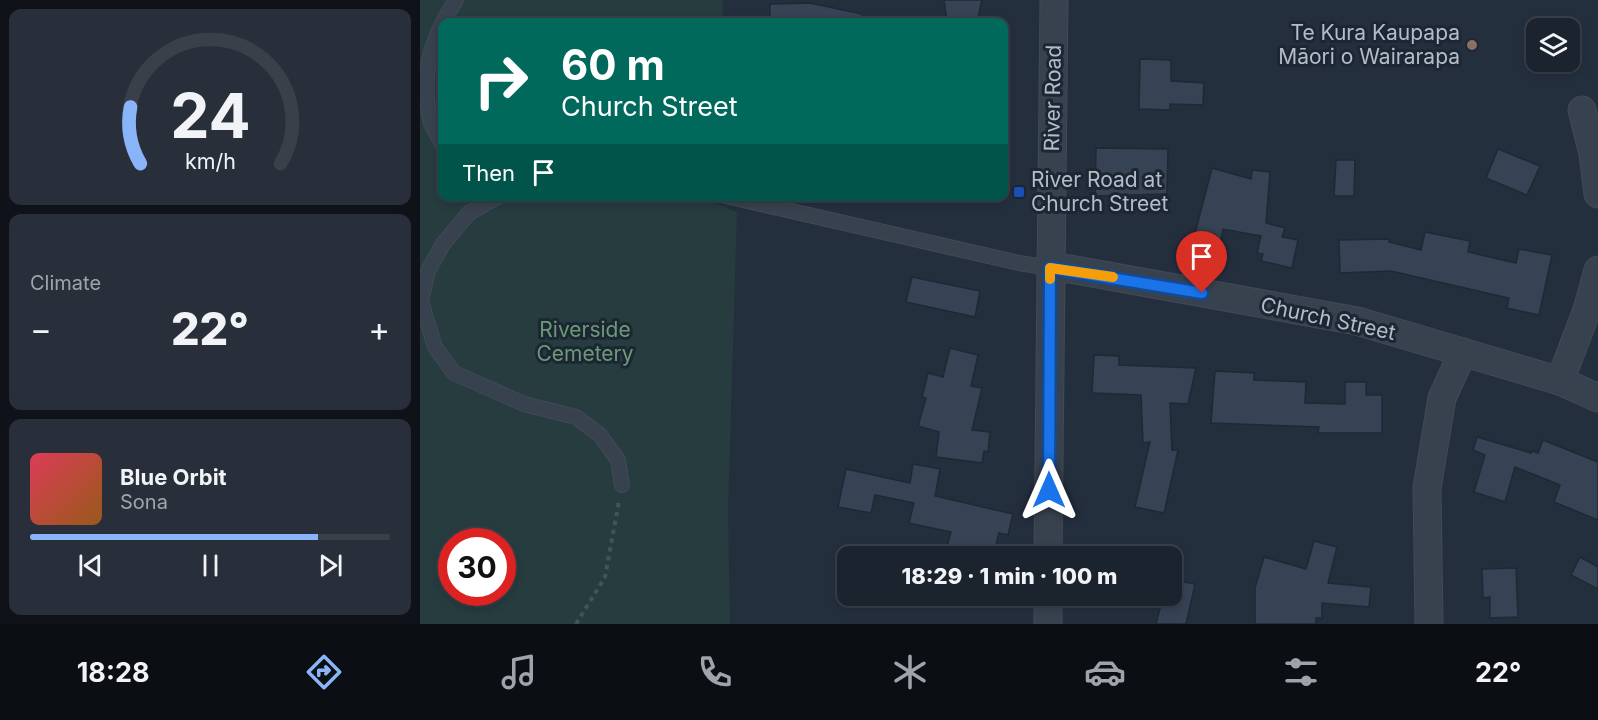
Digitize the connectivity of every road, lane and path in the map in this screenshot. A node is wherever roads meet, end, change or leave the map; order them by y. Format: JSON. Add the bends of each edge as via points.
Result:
{"nodes":[{"id":1,"x":456,"y":0,"type":"edge"},
{"id":2,"x":1054,"y":0,"type":"edge"},
{"id":3,"x":444,"y":18,"type":"edge"},
{"id":4,"x":438,"y":30,"type":"edge"},
{"id":5,"x":420,"y":81,"type":"edge"},
{"id":6,"x":420,"y":81,"type":"edge"},
{"id":7,"x":1582,"y":110,"type":"dead end"},
{"id":8,"x":438,"y":136,"type":"edge"},
{"id":9,"x":1598,"y":194,"type":"edge"},
{"id":10,"x":487,"y":201,"type":"edge"},
{"id":11,"x":748,"y":201,"type":"edge"},
{"id":12,"x":1050,"y":268,"type":"junction"},
{"id":13,"x":1598,"y":270,"type":"edge"},
{"id":14,"x":1463,"y":352,"type":"junction"},
{"id":15,"x":1560,"y":381,"type":"junction"},
{"id":16,"x":1598,"y":398,"type":"edge"},
{"id":17,"x":622,"y":485,"type":"joint"},
{"id":18,"x":1048,"y":546,"type":"edge"},
{"id":19,"x":1048,"y":606,"type":"edge"},
{"id":20,"x":576,"y":624,"type":"edge"},
{"id":21,"x":1048,"y":624,"type":"edge"},
{"id":22,"x":1429,"y":624,"type":"edge"}],
"edges":[{"from":1,"to":3,"type":"lane"},
{"from":2,"to":12,"type":"street","name":"River Road"},
{"from":4,"to":6,"type":"lane","via":[[426,54]]},
{"from":5,"to":8,"type":"lane","via":[[426,111]]},
{"from":7,"to":9,"type":"street"},
{"from":10,"to":17,"type":"lane","via":[[469,213],[443,244],[428,271],[421,301],[435,346],[454,373],[524,404],[576,417],[600,435],[618,460]]},
{"from":11,"to":12,"type":"lane"},
{"from":12,"to":14,"type":"street","name":"Church Street","via":[[1357,321]]},
{"from":12,"to":18,"type":"street","name":"River Road"},
{"from":13,"to":15,"type":"street"},
{"from":14,"to":15,"type":"street","name":"Church Street"},
{"from":14,"to":22,"type":"street","via":[[1442,398],[1429,478]]},
{"from":15,"to":16,"type":"street","name":"Church Street"},
{"from":17,"to":20,"type":"path","via":[[605,577]]},
{"from":19,"to":21,"type":"street"}]}
